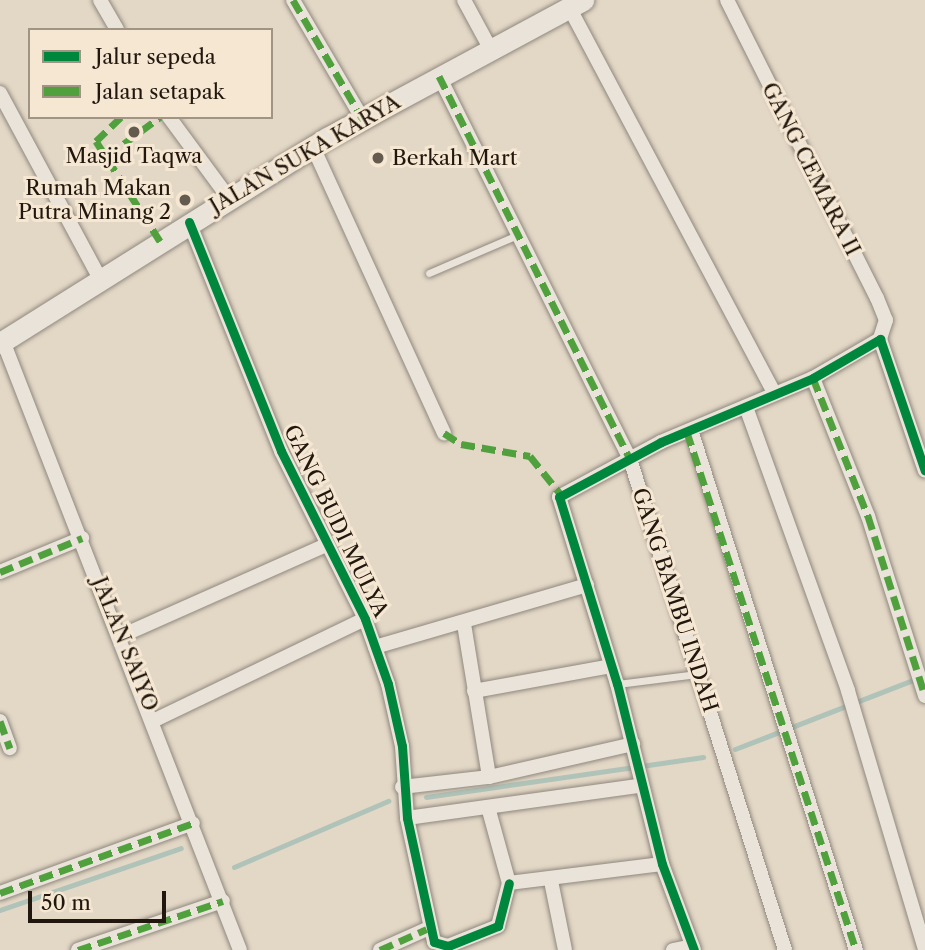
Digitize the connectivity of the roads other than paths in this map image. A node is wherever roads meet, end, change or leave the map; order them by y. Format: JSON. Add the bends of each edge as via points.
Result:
{"nodes":[{"id":1,"x":100,"y":0,"type":"edge"},
{"id":2,"x":293,"y":0,"type":"edge"},
{"id":3,"x":464,"y":0,"type":"edge"},
{"id":4,"x":727,"y":0,"type":"edge"},
{"id":5,"x":576,"y":3,"type":"edge"},
{"id":6,"x":116,"y":28,"type":"edge"},
{"id":7,"x":490,"y":48,"type":"junction"},
{"id":8,"x":439,"y":76,"type":"junction"},
{"id":9,"x":0,"y":93,"type":"edge"},
{"id":10,"x":170,"y":119,"type":"edge"},
{"id":11,"x":363,"y":120,"type":"junction"},
{"id":12,"x":313,"y":147,"type":"junction"},
{"id":13,"x":228,"y":197,"type":"junction"},
{"id":14,"x":189,"y":222,"type":"junction"},
{"id":15,"x":515,"y":236,"type":"junction"},
{"id":16,"x":429,"y":274,"type":"dead end"},
{"id":17,"x":99,"y":277,"type":"junction"},
{"id":18,"x":880,"y":339,"type":"junction"},
{"id":19,"x":2,"y":342,"type":"edge"},
{"id":20,"x":813,"y":378,"type":"junction"},
{"id":21,"x":773,"y":390,"type":"junction"},
{"id":22,"x":746,"y":407,"type":"junction"},
{"id":23,"x":691,"y":430,"type":"junction"},
{"id":24,"x":444,"y":433,"type":"dead end"},
{"id":25,"x":630,"y":459,"type":"junction"},
{"id":26,"x":925,"y":471,"type":"edge"},
{"id":27,"x":82,"y":538,"type":"junction"},
{"id":28,"x":324,"y":546,"type":"junction"},
{"id":29,"x":0,"y":572,"type":"edge"},
{"id":30,"x":587,"y":585,"type":"junction"},
{"id":31,"x":365,"y":619,"type":"junction"},
{"id":32,"x":464,"y":624,"type":"junction"},
{"id":33,"x":121,"y":636,"type":"junction"},
{"id":34,"x":375,"y":647,"type":"junction"},
{"id":35,"x":611,"y":666,"type":"junction"},
{"id":36,"x":697,"y":674,"type":"junction"},
{"id":37,"x":617,"y":684,"type":"junction"},
{"id":38,"x":474,"y":691,"type":"junction"},
{"id":39,"x":925,"y":696,"type":"edge"},
{"id":40,"x":155,"y":720,"type":"junction"},
{"id":41,"x":0,"y":721,"type":"edge"},
{"id":42,"x":10,"y":748,"type":"dead end"},
{"id":43,"x":633,"y":751,"type":"junction"},
{"id":44,"x":489,"y":776,"type":"junction"},
{"id":45,"x":638,"y":781,"type":"junction"},
{"id":46,"x":402,"y":787,"type":"junction"},
{"id":47,"x":488,"y":807,"type":"junction"},
{"id":48,"x":407,"y":818,"type":"junction"},
{"id":49,"x":193,"y":823,"type":"junction"},
{"id":50,"x":662,"y":864,"type":"junction"},
{"id":51,"x":551,"y":881,"type":"junction"},
{"id":52,"x":509,"y":883,"type":"junction"},
{"id":53,"x":0,"y":893,"type":"edge"},
{"id":54,"x":223,"y":901,"type":"junction"},
{"id":55,"x":426,"y":929,"type":"junction"},
{"id":56,"x":694,"y":948,"type":"edge"},
{"id":57,"x":78,"y":950,"type":"edge"},
{"id":58,"x":240,"y":950,"type":"edge"},
{"id":59,"x":380,"y":950,"type":"edge"},
{"id":60,"x":565,"y":950,"type":"edge"},
{"id":61,"x":673,"y":950,"type":"edge"},
{"id":62,"x":785,"y":950,"type":"edge"},
{"id":63,"x":856,"y":950,"type":"edge"},
{"id":64,"x":925,"y":950,"type":"edge"}],
"edges":[{"from":1,"to":6,"type":"street"},
{"from":2,"to":11,"type":"street"},
{"from":3,"to":7,"type":"street"},
{"from":4,"to":18,"type":"street","name":"GANG CEMARA II","via":[[877,298],[886,320]]},
{"from":5,"to":7,"type":"main road","name":"JALAN SUKA KARYA"},
{"from":5,"to":21,"type":"street"},
{"from":7,"to":8,"type":"main road","name":"JALAN SUKA KARYA"},
{"from":8,"to":11,"type":"main road","name":"JALAN SUKA KARYA"},
{"from":8,"to":15,"type":"street","name":"GANG BAMBU INDAH"},
{"from":9,"to":17,"type":"street"},
{"from":10,"to":13,"type":"street"},
{"from":11,"to":12,"type":"main road","name":"JALAN SUKA KARYA"},
{"from":12,"to":13,"type":"main road","name":"JALAN SUKA KARYA"},
{"from":12,"to":24,"type":"street"},
{"from":13,"to":14,"type":"main road","name":"JALAN SUKA KARYA"},
{"from":14,"to":17,"type":"main road","name":"JALAN SUKA KARYA"},
{"from":14,"to":28,"type":"street","name":"GANG BUDI MULYA"},
{"from":15,"to":16,"type":"lane"},
{"from":15,"to":25,"type":"street","name":"GANG BAMBU INDAH"},
{"from":17,"to":19,"type":"main road","name":"JALAN SUKA KARYA"},
{"from":18,"to":20,"type":"street"},
{"from":18,"to":26,"type":"street","name":"GANG CEMARA II"},
{"from":19,"to":27,"type":"street","name":"JALAN SAIYO"},
{"from":20,"to":21,"type":"street"},
{"from":20,"to":39,"type":"street","via":[[868,516]]},
{"from":21,"to":22,"type":"street"},
{"from":22,"to":23,"type":"street"},
{"from":22,"to":64,"type":"street","via":[[848,691]]},
{"from":23,"to":25,"type":"street"},
{"from":23,"to":63,"type":"street"},
{"from":25,"to":30,"type":"street","via":[[559,498]]},
{"from":25,"to":36,"type":"street","name":"GANG BAMBU INDAH"},
{"from":27,"to":29,"type":"street"},
{"from":27,"to":33,"type":"street","name":"JALAN SAIYO"},
{"from":28,"to":31,"type":"street","name":"GANG BUDI MULYA"},
{"from":28,"to":33,"type":"street"},
{"from":30,"to":32,"type":"street","via":[[516,601]]},
{"from":30,"to":35,"type":"street"},
{"from":31,"to":34,"type":"street","name":"GANG BUDI MULYA"},
{"from":31,"to":40,"type":"street"},
{"from":32,"to":34,"type":"street"},
{"from":32,"to":38,"type":"street"},
{"from":33,"to":40,"type":"street","name":"JALAN SAIYO"},
{"from":34,"to":46,"type":"street","name":"GANG BUDI MULYA","via":[[402,746]]},
{"from":35,"to":37,"type":"street"},
{"from":35,"to":38,"type":"street"},
{"from":36,"to":37,"type":"lane"},
{"from":36,"to":62,"type":"street","name":"GANG BAMBU INDAH"},
{"from":37,"to":43,"type":"street"},
{"from":38,"to":44,"type":"street"},
{"from":40,"to":49,"type":"street","name":"JALAN SAIYO"},
{"from":41,"to":42,"type":"street"},
{"from":43,"to":44,"type":"street"},
{"from":43,"to":45,"type":"street"},
{"from":44,"to":46,"type":"street"},
{"from":45,"to":47,"type":"street"},
{"from":45,"to":50,"type":"street"},
{"from":46,"to":48,"type":"street","name":"GANG BUDI MULYA"},
{"from":47,"to":48,"type":"street"},
{"from":47,"to":52,"type":"street"},
{"from":48,"to":55,"type":"street","name":"GANG BUDI MULYA"},
{"from":49,"to":53,"type":"street"},
{"from":49,"to":54,"type":"street","name":"JALAN SAIYO"},
{"from":50,"to":51,"type":"street"},
{"from":50,"to":56,"type":"street"},
{"from":51,"to":52,"type":"street"},
{"from":51,"to":60,"type":"street"},
{"from":52,"to":55,"type":"street","via":[[498,926],[477,938],[444,946]]},
{"from":54,"to":57,"type":"street"},
{"from":54,"to":58,"type":"street","name":"JALAN SAIYO"},
{"from":55,"to":59,"type":"street"},
{"from":56,"to":61,"type":"street"}]}
